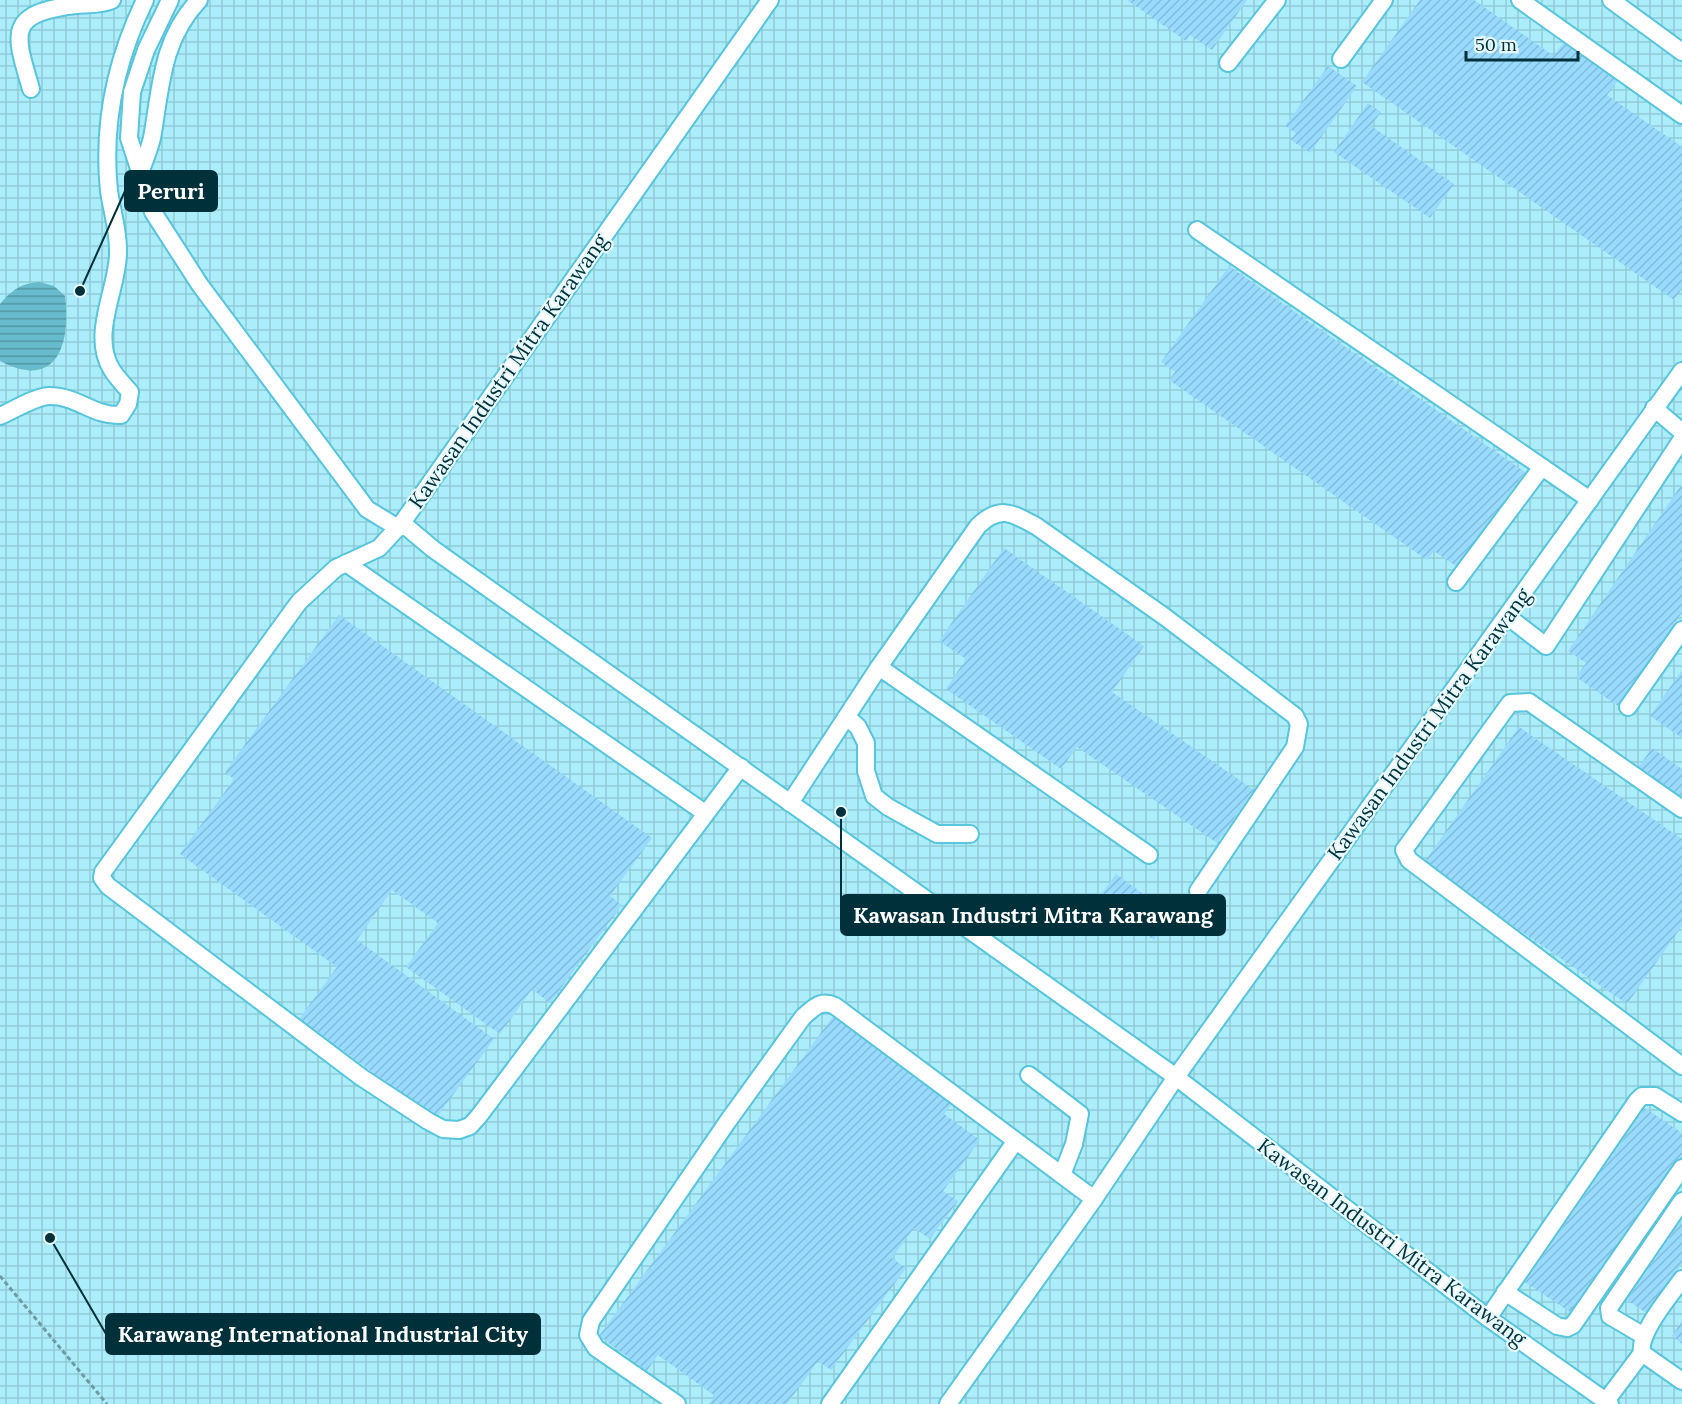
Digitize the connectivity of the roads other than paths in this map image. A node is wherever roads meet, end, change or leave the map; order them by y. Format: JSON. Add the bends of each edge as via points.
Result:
{"nodes":[{"id":1,"x":112,"y":0,"type":"edge"},
{"id":2,"x":145,"y":0,"type":"edge"},
{"id":3,"x":170,"y":0,"type":"edge"},
{"id":4,"x":199,"y":0,"type":"edge"},
{"id":5,"x":770,"y":0,"type":"edge"},
{"id":6,"x":1277,"y":0,"type":"edge"},
{"id":7,"x":1384,"y":0,"type":"edge"},
{"id":8,"x":1520,"y":0,"type":"edge"},
{"id":9,"x":1611,"y":0,"type":"edge"},
{"id":10,"x":1682,"y":52,"type":"edge"},
{"id":11,"x":1341,"y":59,"type":"dead end"},
{"id":12,"x":1228,"y":63,"type":"dead end"},
{"id":13,"x":31,"y":89,"type":"dead end"},
{"id":14,"x":1682,"y":115,"type":"edge"},
{"id":15,"x":140,"y":173,"type":"junction"},
{"id":16,"x":1197,"y":230,"type":"dead end"},
{"id":17,"x":1682,"y":371,"type":"edge"},
{"id":18,"x":1654,"y":408,"type":"junction"},
{"id":19,"x":0,"y":416,"type":"edge"},
{"id":20,"x":1682,"y":432,"type":"edge"},
{"id":21,"x":1682,"y":439,"type":"edge"},
{"id":22,"x":1542,"y":467,"type":"junction"},
{"id":23,"x":1590,"y":500,"type":"junction"},
{"id":24,"x":400,"y":525,"type":"junction"},
{"id":25,"x":346,"y":563,"type":"junction"},
{"id":26,"x":1456,"y":582,"type":"dead end"},
{"id":27,"x":1507,"y":616,"type":"junction"},
{"id":28,"x":1682,"y":630,"type":"edge"},
{"id":29,"x":879,"y":667,"type":"junction"},
{"id":30,"x":1628,"y":707,"type":"dead end"},
{"id":31,"x":847,"y":717,"type":"junction"},
{"id":32,"x":741,"y":767,"type":"junction"},
{"id":33,"x":790,"y":803,"type":"junction"},
{"id":34,"x":1682,"y":809,"type":"edge"},
{"id":35,"x":705,"y":813,"type":"junction"},
{"id":36,"x":970,"y":834,"type":"dead end"},
{"id":37,"x":1149,"y":855,"type":"dead end"},
{"id":38,"x":1198,"y":891,"type":"dead end"},
{"id":39,"x":1682,"y":1066,"type":"edge"},
{"id":40,"x":1029,"y":1075,"type":"dead end"},
{"id":41,"x":1176,"y":1077,"type":"junction"},
{"id":42,"x":1682,"y":1113,"type":"edge"},
{"id":43,"x":1015,"y":1142,"type":"junction"},
{"id":44,"x":1682,"y":1168,"type":"edge"},
{"id":45,"x":1062,"y":1175,"type":"junction"},
{"id":46,"x":1094,"y":1199,"type":"junction"},
{"id":47,"x":1682,"y":1201,"type":"edge"},
{"id":48,"x":1682,"y":1279,"type":"edge"},
{"id":49,"x":1505,"y":1292,"type":"junction"},
{"id":50,"x":1488,"y":1318,"type":"junction"},
{"id":51,"x":1644,"y":1336,"type":"junction"},
{"id":52,"x":1642,"y":1353,"type":"junction"},
{"id":53,"x":1682,"y":1381,"type":"edge"},
{"id":54,"x":1608,"y":1403,"type":"edge"},
{"id":55,"x":677,"y":1404,"type":"edge"},
{"id":56,"x":830,"y":1404,"type":"edge"},
{"id":57,"x":948,"y":1404,"type":"edge"}],
"edges":[{"from":1,"to":13,"type":"street","via":[[53,8],[32,17],[20,29],[18,42]]},
{"from":2,"to":19,"type":"street","via":[[127,38],[108,122],[109,190],[118,256],[104,347],[112,369],[130,392],[128,404],[121,415],[107,416],[60,397],[46,396]]},
{"from":3,"to":15,"type":"street","via":[[146,50],[132,92],[129,138]]},
{"from":4,"to":15,"type":"street","via":[[169,46],[157,89],[151,139]]},
{"from":5,"to":24,"type":"street","name":"Kawasan Industri Mitra Karawang"},
{"from":6,"to":12,"type":"street"},
{"from":7,"to":11,"type":"street"},
{"from":8,"to":14,"type":"street"},
{"from":9,"to":10,"type":"street"},
{"from":15,"to":24,"type":"street","via":[[153,212],[200,285],[367,509]]},
{"from":16,"to":22,"type":"street"},
{"from":17,"to":18,"type":"street","name":"Kawasan Industri Mitra Karawang"},
{"from":18,"to":20,"type":"street"},
{"from":18,"to":23,"type":"street","name":"Kawasan Industri Mitra Karawang"},
{"from":21,"to":27,"type":"street","via":[[1546,646]]},
{"from":22,"to":23,"type":"street"},
{"from":22,"to":26,"type":"street"},
{"from":23,"to":27,"type":"street","name":"Kawasan Industri Mitra Karawang"},
{"from":24,"to":25,"type":"street","via":[[379,548]]},
{"from":24,"to":32,"type":"street","name":"Kawasan Industri Mitra Karawang"},
{"from":25,"to":35,"type":"street"},
{"from":25,"to":35,"type":"street","via":[[299,602],[101,875],[108,885],[361,1077],[443,1129],[470,1126]]},
{"from":27,"to":41,"type":"street","name":"Kawasan Industri Mitra Karawang"},
{"from":28,"to":30,"type":"street"},
{"from":29,"to":31,"type":"street"},
{"from":29,"to":37,"type":"street"},
{"from":29,"to":38,"type":"street","via":[[986,517],[1003,512],[1036,526],[1289,709],[1299,724],[1295,747]]},
{"from":31,"to":33,"type":"street"},
{"from":31,"to":36,"type":"street","via":[[866,743],[866,771],[874,796],[938,834]]},
{"from":32,"to":33,"type":"street","name":"Kawasan Industri Mitra Karawang"},
{"from":32,"to":35,"type":"street"},
{"from":33,"to":41,"type":"street","name":"Kawasan Industri Mitra Karawang"},
{"from":34,"to":39,"type":"street","via":[[1529,702],[1510,703],[1404,850],[1409,860]]},
{"from":40,"to":45,"type":"street","via":[[1080,1114]]},
{"from":41,"to":46,"type":"street","name":"Kawasan Industri Mitra Karawang"},
{"from":41,"to":50,"type":"street","name":"Kawasan Industri Mitra Karawang"},
{"from":42,"to":49,"type":"street","via":[[1655,1096],[1642,1096],[1637,1101]]},
{"from":43,"to":45,"type":"street"},
{"from":43,"to":55,"type":"street","via":[[835,1006],[818,1003],[803,1017],[728,1120],[591,1321],[588,1335],[596,1348]]},
{"from":43,"to":56,"type":"street"},
{"from":44,"to":49,"type":"street","via":[[1573,1326],[1557,1326]]},
{"from":45,"to":46,"type":"street"},
{"from":46,"to":57,"type":"street","name":"Kawasan Industri Mitra Karawang"},
{"from":47,"to":51,"type":"street","via":[[1609,1308],[1610,1316]]},
{"from":48,"to":51,"type":"street"},
{"from":49,"to":50,"type":"street"},
{"from":50,"to":54,"type":"street","name":"Kawasan Industri Mitra Karawang"},
{"from":51,"to":52,"type":"street"},
{"from":52,"to":53,"type":"street"},
{"from":52,"to":54,"type":"street"}]}
